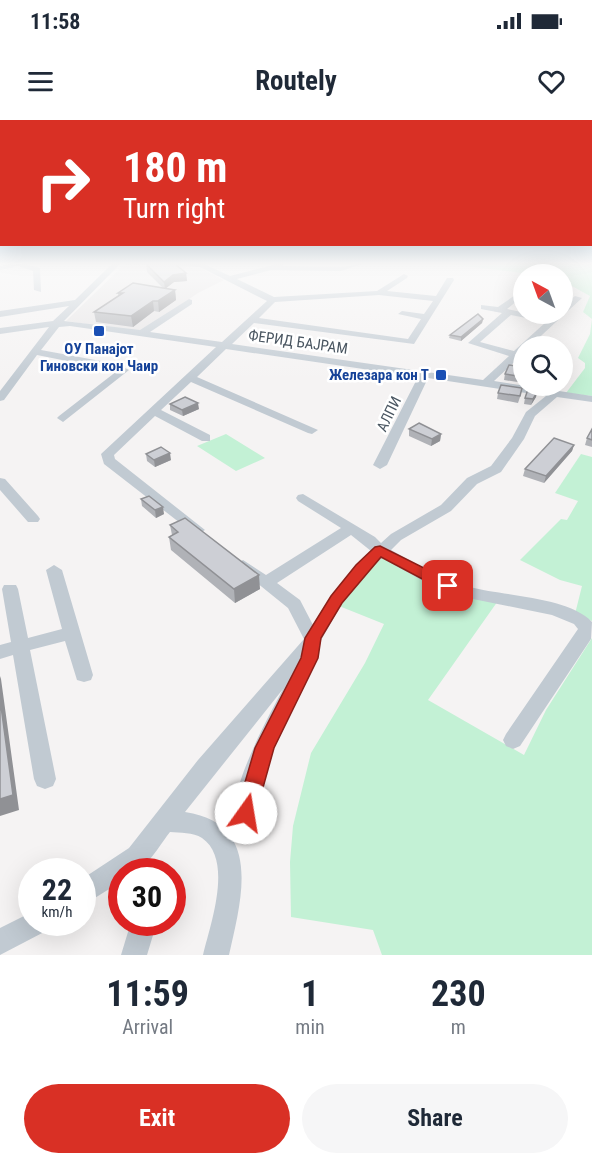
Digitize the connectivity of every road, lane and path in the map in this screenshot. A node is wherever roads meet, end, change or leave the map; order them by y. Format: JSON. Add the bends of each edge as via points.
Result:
{"nodes":[{"id":1,"x":73,"y":303,"type":"edge"},
{"id":2,"x":78,"y":303,"type":"edge"},
{"id":3,"x":188,"y":303,"type":"edge"},
{"id":4,"x":270,"y":303,"type":"edge"},
{"id":5,"x":436,"y":303,"type":"edge"},
{"id":6,"x":512,"y":303,"type":"edge"},
{"id":7,"x":484,"y":307,"type":"dead end"},
{"id":8,"x":504,"y":311,"type":"junction"},
{"id":9,"x":513,"y":313,"type":"edge"},
{"id":10,"x":0,"y":314,"type":"edge"},
{"id":11,"x":402,"y":314,"type":"dead end"},
{"id":12,"x":428,"y":317,"type":"junction"},
{"id":13,"x":254,"y":320,"type":"junction"},
{"id":14,"x":57,"y":323,"type":"junction"},
{"id":15,"x":549,"y":324,"type":"edge"},
{"id":16,"x":0,"y":331,"type":"edge"},
{"id":17,"x":141,"y":334,"type":"junction"},
{"id":18,"x":536,"y":336,"type":"edge"},
{"id":19,"x":225,"y":346,"type":"junction"},
{"id":20,"x":513,"y":349,"type":"edge"},
{"id":21,"x":35,"y":352,"type":"junction"},
{"id":22,"x":513,"y":358,"type":"edge"},
{"id":23,"x":424,"y":376,"type":"junction"},
{"id":24,"x":191,"y":378,"type":"junction"},
{"id":25,"x":484,"y":385,"type":"junction"},
{"id":26,"x":513,"y":389,"type":"edge"},
{"id":27,"x":553,"y":396,"type":"edge"},
{"id":28,"x":564,"y":396,"type":"edge"},
{"id":29,"x":0,"y":398,"type":"edge"},
{"id":30,"x":592,"y":399,"type":"edge"},
{"id":31,"x":155,"y":411,"type":"junction"},
{"id":32,"x":63,"y":418,"type":"dead end"},
{"id":33,"x":312,"y":430,"type":"dead end"},
{"id":34,"x":206,"y":438,"type":"dead end"},
{"id":35,"x":380,"y":465,"type":"dead end"},
{"id":36,"x":0,"y":482,"type":"edge"},
{"id":37,"x":303,"y":498,"type":"dead end"},
{"id":38,"x":33,"y":519,"type":"dead end"},
{"id":39,"x":350,"y":529,"type":"junction"},
{"id":40,"x":210,"y":540,"type":"edge"},
{"id":41,"x":380,"y":550,"type":"junction"},
{"id":42,"x":229,"y":554,"type":"edge"},
{"id":43,"x":54,"y":570,"type":"dead end"},
{"id":44,"x":266,"y":582,"type":"junction"},
{"id":45,"x":10,"y":589,"type":"dead end"},
{"id":46,"x":73,"y":632,"type":"junction"},
{"id":47,"x":312,"y":641,"type":"junction"},
{"id":48,"x":22,"y":646,"type":"junction"},
{"id":49,"x":0,"y":652,"type":"edge"},
{"id":50,"x":84,"y":675,"type":"dead end"},
{"id":51,"x":513,"y":740,"type":"dead end"},
{"id":52,"x":45,"y":779,"type":"dead end"},
{"id":53,"x":166,"y":821,"type":"junction"},
{"id":54,"x":256,"y":823,"type":"dead end"},
{"id":55,"x":142,"y":858,"type":"edge"},
{"id":56,"x":18,"y":932,"type":"edge"},
{"id":57,"x":140,"y":936,"type":"edge"},
{"id":58,"x":0,"y":942,"type":"edge"},
{"id":59,"x":134,"y":955,"type":"edge"},
{"id":60,"x":216,"y":955,"type":"edge"}],
"edges":[{"from":1,"to":10,"type":"street"},
{"from":2,"to":14,"type":"street"},
{"from":3,"to":17,"type":"street"},
{"from":4,"to":13,"type":"street"},
{"from":5,"to":12,"type":"street"},
{"from":6,"to":8,"type":"street"},
{"from":7,"to":8,"type":"street"},
{"from":8,"to":9,"type":"street"},
{"from":8,"to":20,"type":"street","via":[[473,343]]},
{"from":11,"to":12,"type":"street"},
{"from":12,"to":13,"type":"street","via":[[411,342]]},
{"from":13,"to":19,"type":"street"},
{"from":14,"to":16,"type":"street","name":"ФЕРИД БАЈРАМ"},
{"from":14,"to":17,"type":"street","name":"ФЕРИД БАЈРАМ"},
{"from":14,"to":21,"type":"street"},
{"from":15,"to":18,"type":"street"},
{"from":17,"to":19,"type":"street","name":"ФЕРИД БАЈРАМ"},
{"from":19,"to":23,"type":"street","name":"ФЕРИД БАЈРАМ"},
{"from":19,"to":24,"type":"street"},
{"from":21,"to":29,"type":"street"},
{"from":21,"to":32,"type":"street","via":[[124,370]]},
{"from":22,"to":25,"type":"street"},
{"from":23,"to":25,"type":"street","name":"ФЕРИД БАЈРАМ"},
{"from":23,"to":35,"type":"street","name":"АЛПИ"},
{"from":24,"to":31,"type":"street"},
{"from":24,"to":33,"type":"street"},
{"from":25,"to":26,"type":"street","name":"ФЕРИД БАЈРАМ"},
{"from":27,"to":41,"type":"street","via":[[530,414],[496,469],[472,481],[446,508]]},
{"from":28,"to":30,"type":"street","name":"ФЕРИД БАЈРАМ"},
{"from":31,"to":34,"type":"street"},
{"from":31,"to":40,"type":"street","via":[[108,452],[107,459]]},
{"from":36,"to":38,"type":"street"},
{"from":37,"to":39,"type":"street"},
{"from":39,"to":41,"type":"street"},
{"from":39,"to":44,"type":"street"},
{"from":41,"to":47,"type":"street","via":[[347,586]]},
{"from":41,"to":51,"type":"street","via":[[448,586],[556,610],[586,625],[577,647]]},
{"from":42,"to":44,"type":"street"},
{"from":43,"to":46,"type":"street"},
{"from":44,"to":47,"type":"street","via":[[298,609]]},
{"from":45,"to":48,"type":"street"},
{"from":46,"to":48,"type":"street"},
{"from":46,"to":50,"type":"street"},
{"from":47,"to":53,"type":"street"},
{"from":47,"to":54,"type":"street","via":[[309,658],[272,732],[255,778],[246,817]]},
{"from":48,"to":49,"type":"street"},
{"from":48,"to":52,"type":"street"},
{"from":53,"to":55,"type":"street"},
{"from":53,"to":60,"type":"street","via":[[211,831],[227,852],[230,877]]},
{"from":56,"to":58,"type":"street"},
{"from":57,"to":59,"type":"street"}]}
